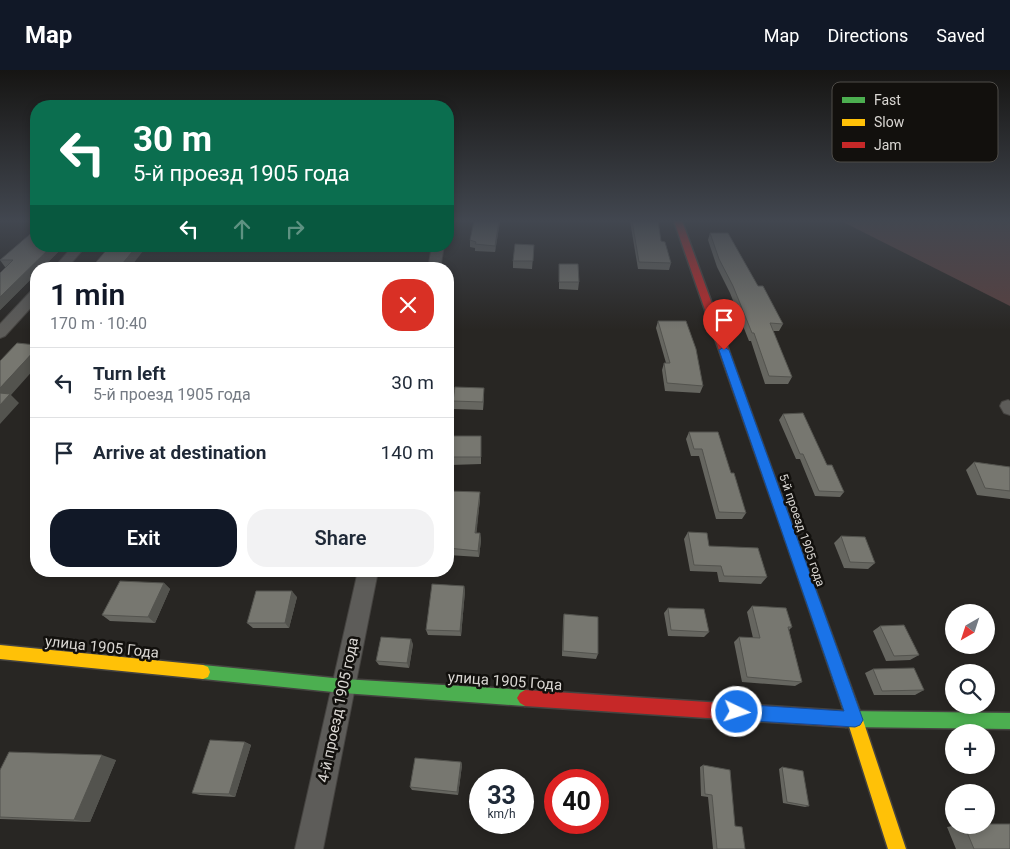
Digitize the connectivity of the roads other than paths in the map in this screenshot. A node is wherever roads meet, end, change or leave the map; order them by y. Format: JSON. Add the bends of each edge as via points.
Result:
{"nodes":[{"id":1,"x":691,"y":257,"type":"edge"},
{"id":2,"x":30,"y":300,"type":"edge"},
{"id":3,"x":0,"y":333,"type":"edge"},
{"id":4,"x":367,"y":577,"type":"edge"},
{"id":5,"x":0,"y":652,"type":"edge"},
{"id":6,"x":343,"y":686,"type":"junction"},
{"id":7,"x":855,"y":720,"type":"junction"},
{"id":8,"x":1010,"y":720,"type":"edge"},
{"id":9,"x":309,"y":849,"type":"edge"},
{"id":10,"x":898,"y":849,"type":"edge"}],
"edges":[{"from":1,"to":7,"type":"street","name":"5-й проезд 1905 года"},
{"from":2,"to":3,"type":"street"},
{"from":4,"to":6,"type":"street","name":"4-й проезд 1905 года"},
{"from":5,"to":6,"type":"street","name":"улица 1905 Года"},
{"from":6,"to":7,"type":"street","name":"улица 1905 Года"},
{"from":6,"to":9,"type":"street","name":"4-й проезд 1905 года"},
{"from":7,"to":8,"type":"street","name":"улица 1905 Года"},
{"from":7,"to":10,"type":"street","name":"5-й проезд 1905 года"}]}
